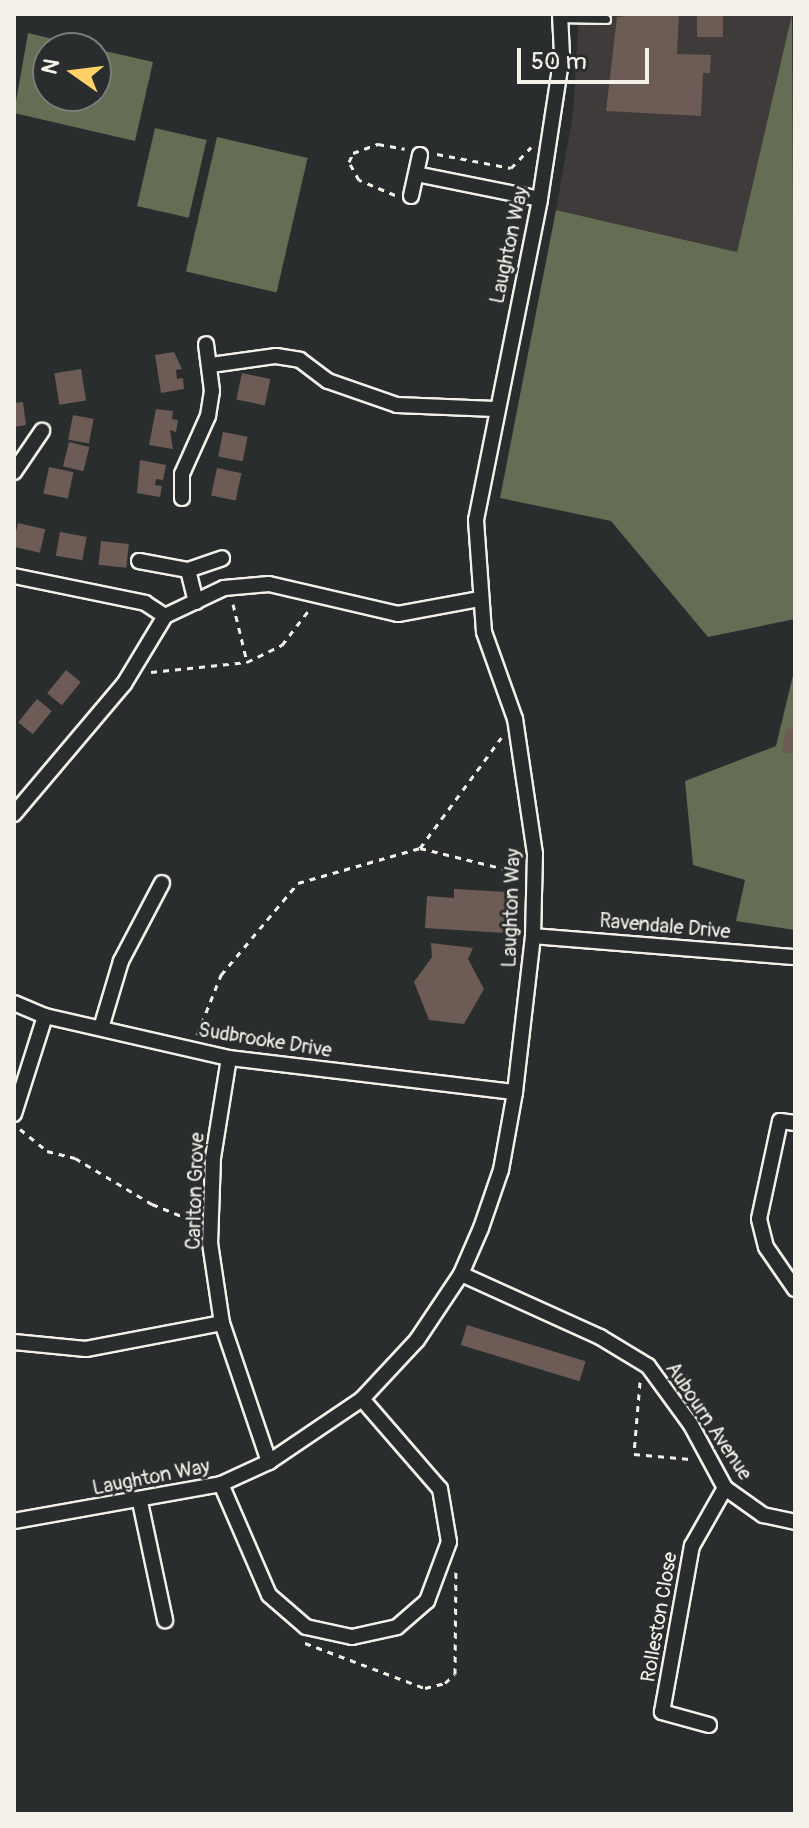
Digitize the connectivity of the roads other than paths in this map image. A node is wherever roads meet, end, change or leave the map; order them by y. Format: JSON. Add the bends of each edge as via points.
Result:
{"nodes":[{"id":1,"x":560,"y":16,"type":"edge"},
{"id":2,"x":606,"y":19,"type":"dead end"},
{"id":3,"x":420,"y":155,"type":"dead end"},
{"id":4,"x":416,"y":174,"type":"junction"},
{"id":5,"x":411,"y":196,"type":"dead end"},
{"id":6,"x":540,"y":199,"type":"junction"},
{"id":7,"x":206,"y":344,"type":"dead end"},
{"id":8,"x":211,"y":365,"type":"junction"},
{"id":9,"x":495,"y":409,"type":"junction"},
{"id":10,"x":42,"y":431,"type":"dead end"},
{"id":11,"x":14,"y":472,"type":"edge"},
{"id":12,"x":182,"y":498,"type":"dead end"},
{"id":13,"x":222,"y":558,"type":"dead end"},
{"id":14,"x":139,"y":561,"type":"dead end"},
{"id":15,"x":188,"y":570,"type":"junction"},
{"id":16,"x":14,"y":576,"type":"edge"},
{"id":17,"x":479,"y":599,"type":"junction"},
{"id":18,"x":196,"y":602,"type":"junction"},
{"id":19,"x":165,"y":616,"type":"junction"},
{"id":20,"x":14,"y":814,"type":"edge"},
{"id":21,"x":162,"y":883,"type":"dead end"},
{"id":22,"x":533,"y":936,"type":"junction"},
{"id":23,"x":795,"y":957,"type":"edge"},
{"id":24,"x":14,"y":1003,"type":"edge"},
{"id":25,"x":45,"y":1016,"type":"junction"},
{"id":26,"x":101,"y":1028,"type":"junction"},
{"id":27,"x":229,"y":1058,"type":"junction"},
{"id":28,"x":515,"y":1092,"type":"junction"},
{"id":29,"x":14,"y":1114,"type":"edge"},
{"id":30,"x":795,"y":1123,"type":"edge"},
{"id":31,"x":461,"y":1274,"type":"junction"},
{"id":32,"x":795,"y":1289,"type":"edge"},
{"id":33,"x":222,"y":1323,"type":"junction"},
{"id":34,"x":14,"y":1342,"type":"edge"},
{"id":35,"x":362,"y":1399,"type":"junction"},
{"id":36,"x":269,"y":1462,"type":"junction"},
{"id":37,"x":221,"y":1484,"type":"junction"},
{"id":38,"x":725,"y":1488,"type":"junction"},
{"id":39,"x":140,"y":1502,"type":"junction"},
{"id":40,"x":14,"y":1521,"type":"edge"},
{"id":41,"x":795,"y":1522,"type":"edge"},
{"id":42,"x":165,"y":1620,"type":"dead end"},
{"id":43,"x":709,"y":1725,"type":"dead end"}],
"edges":[{"from":1,"to":2,"type":"lane"},
{"from":1,"to":6,"type":"street","name":"Laughton Way","via":[[562,55]]},
{"from":3,"to":4,"type":"street"},
{"from":4,"to":5,"type":"street"},
{"from":4,"to":6,"type":"street"},
{"from":6,"to":9,"type":"street","name":"Laughton Way"},
{"from":7,"to":8,"type":"street"},
{"from":8,"to":9,"type":"street","via":[[255,357],[300,360],[328,381],[397,405]]},
{"from":8,"to":12,"type":"street","via":[[208,416],[182,474]]},
{"from":9,"to":17,"type":"street","name":"Laughton Way","via":[[476,520]]},
{"from":10,"to":11,"type":"street"},
{"from":13,"to":15,"type":"street"},
{"from":14,"to":15,"type":"street"},
{"from":15,"to":18,"type":"street"},
{"from":16,"to":19,"type":"street","via":[[145,603]]},
{"from":17,"to":18,"type":"street","via":[[398,614],[269,584],[229,588]]},
{"from":17,"to":22,"type":"street","name":"Laughton Way","via":[[484,632],[515,719],[528,794]]},
{"from":18,"to":19,"type":"street"},
{"from":19,"to":20,"type":"street","via":[[131,672]]},
{"from":21,"to":26,"type":"street","via":[[121,961]]},
{"from":22,"to":23,"type":"street","name":"Ravendale Drive"},
{"from":22,"to":28,"type":"street","name":"Laughton Way"},
{"from":24,"to":25,"type":"street","name":"Sudbrooke Drive"},
{"from":25,"to":26,"type":"street","name":"Sudbrooke Drive"},
{"from":25,"to":29,"type":"street"},
{"from":26,"to":27,"type":"street","name":"Sudbrooke Drive"},
{"from":27,"to":28,"type":"street","name":"Sudbrooke Drive"},
{"from":27,"to":33,"type":"street","name":"Carlton Grove","via":[[213,1158],[210,1228]]},
{"from":28,"to":31,"type":"street","name":"Laughton Way","via":[[499,1178]]},
{"from":30,"to":32,"type":"street","via":[[780,1121],[759,1219],[766,1247]]},
{"from":31,"to":35,"type":"street","name":"Laughton Way","via":[[417,1340]]},
{"from":31,"to":38,"type":"street","name":"Aubourn Avenue","via":[[600,1337],[648,1366]]},
{"from":33,"to":34,"type":"street","via":[[86,1349]]},
{"from":33,"to":36,"type":"street","name":"Carlton Grove"},
{"from":35,"to":36,"type":"street","name":"Laughton Way"},
{"from":35,"to":37,"type":"street","via":[[440,1489],[449,1542],[427,1601],[397,1627],[352,1637],[306,1627],[269,1595]]},
{"from":36,"to":37,"type":"street","name":"Laughton Way"},
{"from":37,"to":39,"type":"street","name":"Laughton Way"},
{"from":38,"to":41,"type":"street","name":"Aubourn Avenue","via":[[763,1515]]},
{"from":38,"to":43,"type":"street","name":"Rolleston Close","via":[[692,1546],[662,1712]]},
{"from":39,"to":40,"type":"street","name":"Laughton Way"},
{"from":39,"to":42,"type":"street"}]}
